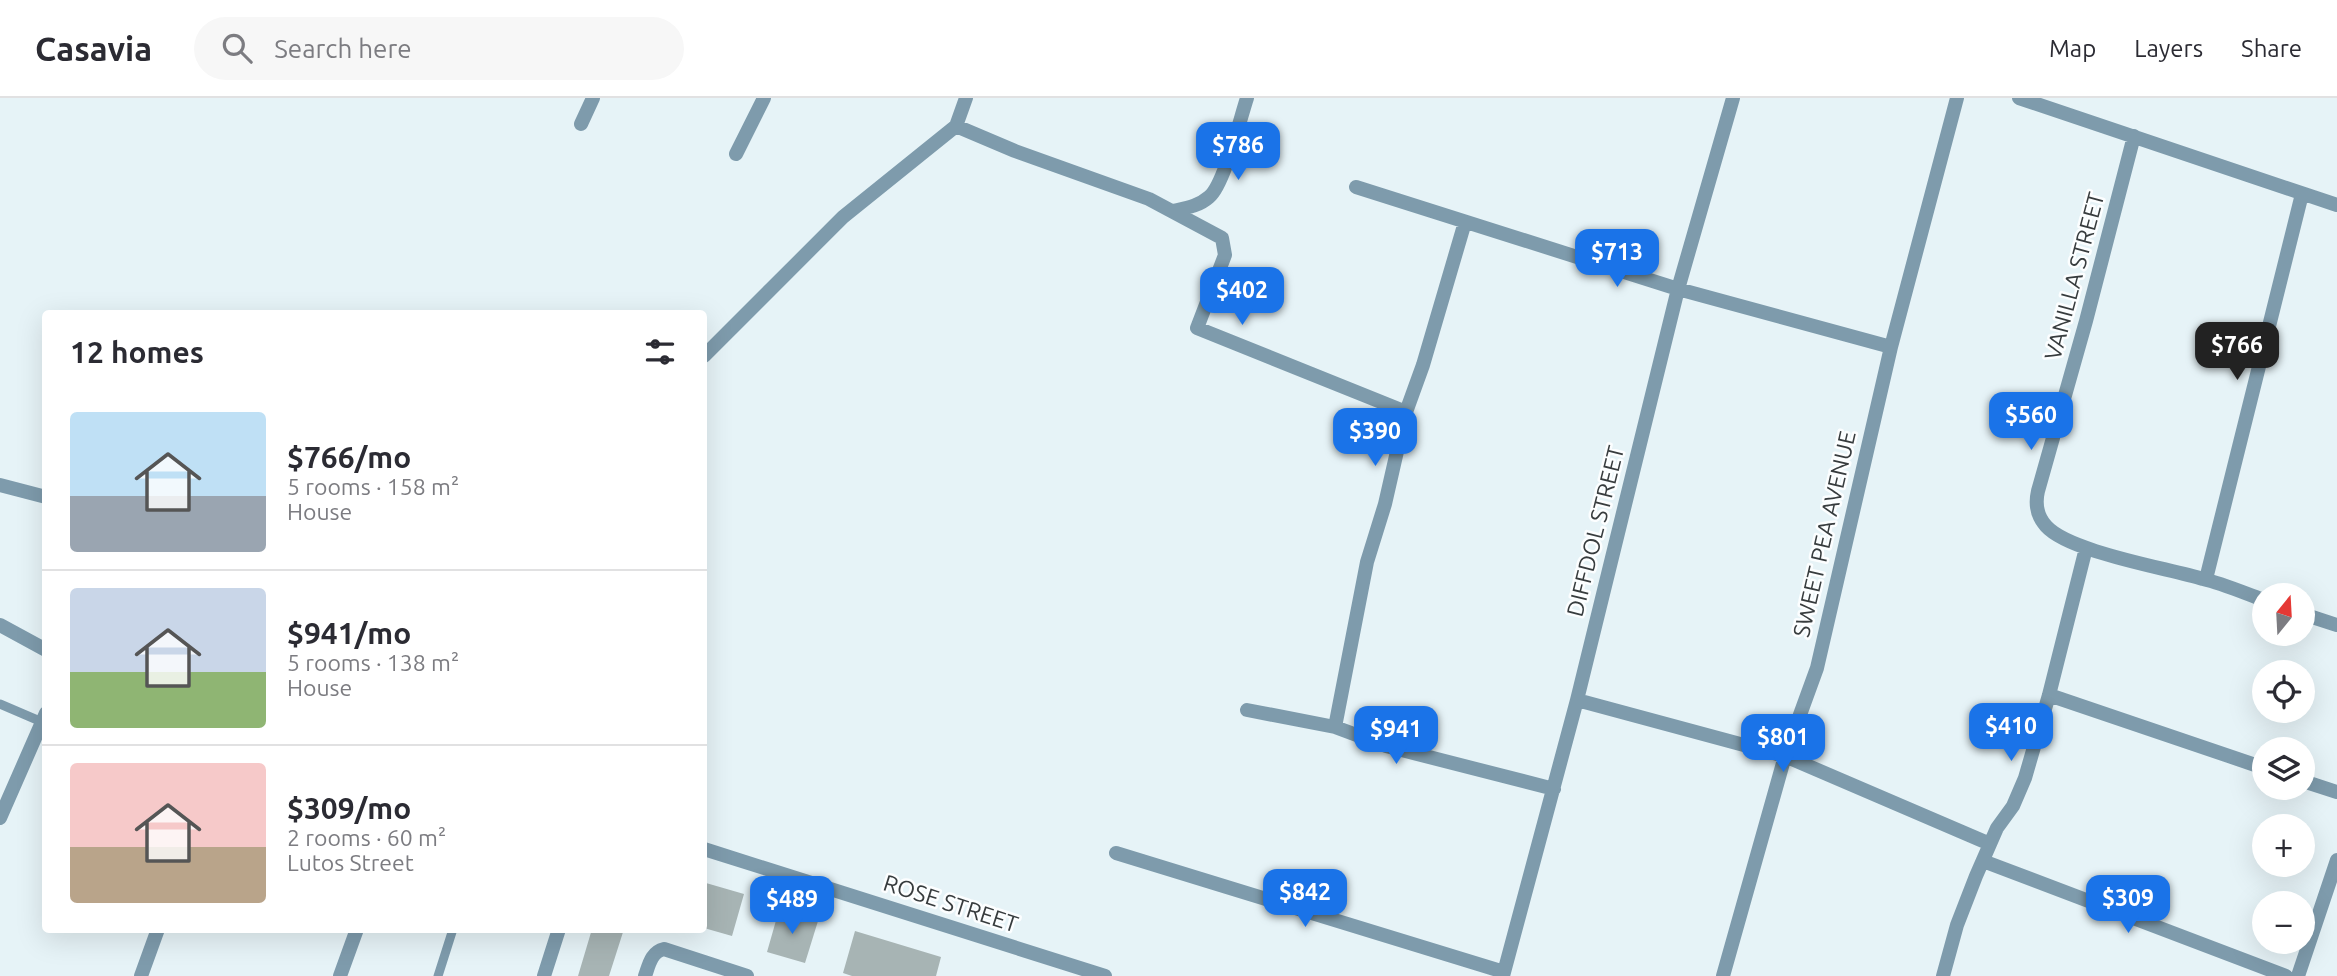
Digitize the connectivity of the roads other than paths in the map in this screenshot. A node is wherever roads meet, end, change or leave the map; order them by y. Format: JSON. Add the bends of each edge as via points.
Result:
{"nodes":[{"id":1,"x":593,"y":98,"type":"edge"},
{"id":2,"x":764,"y":98,"type":"edge"},
{"id":3,"x":966,"y":98,"type":"edge"},
{"id":4,"x":1247,"y":98,"type":"edge"},
{"id":5,"x":1733,"y":98,"type":"edge"},
{"id":6,"x":1957,"y":98,"type":"edge"},
{"id":7,"x":2018,"y":98,"type":"edge"},
{"id":8,"x":580,"y":124,"type":"dead end"},
{"id":9,"x":956,"y":126,"type":"junction"},
{"id":10,"x":2134,"y":136,"type":"junction"},
{"id":11,"x":736,"y":154,"type":"dead end"},
{"id":12,"x":1356,"y":187,"type":"dead end"},
{"id":13,"x":2302,"y":194,"type":"junction"},
{"id":14,"x":2337,"y":205,"type":"edge"},
{"id":15,"x":1173,"y":211,"type":"junction"},
{"id":16,"x":1465,"y":222,"type":"junction"},
{"id":17,"x":1678,"y":289,"type":"junction"},
{"id":18,"x":1891,"y":347,"type":"junction"},
{"id":19,"x":707,"y":353,"type":"edge"},
{"id":20,"x":1406,"y":412,"type":"junction"},
{"id":21,"x":0,"y":485,"type":"edge"},
{"id":22,"x":42,"y":496,"type":"edge"},
{"id":23,"x":2086,"y":548,"type":"junction"},
{"id":24,"x":2206,"y":579,"type":"junction"},
{"id":25,"x":2252,"y":596,"type":"edge"},
{"id":26,"x":2315,"y":618,"type":"edge"},
{"id":27,"x":0,"y":625,"type":"edge"},
{"id":28,"x":2337,"y":625,"type":"edge"},
{"id":29,"x":42,"y":648,"type":"edge"},
{"id":30,"x":2049,"y":695,"type":"junction"},
{"id":31,"x":1577,"y":700,"type":"junction"},
{"id":32,"x":0,"y":704,"type":"edge"},
{"id":33,"x":1247,"y":710,"type":"dead end"},
{"id":34,"x":42,"y":717,"type":"edge"},
{"id":35,"x":42,"y":723,"type":"edge"},
{"id":36,"x":1335,"y":727,"type":"junction"},
{"id":37,"x":1785,"y":756,"type":"junction"},
{"id":38,"x":2252,"y":764,"type":"edge"},
{"id":39,"x":2315,"y":785,"type":"edge"},
{"id":40,"x":1554,"y":789,"type":"junction"},
{"id":41,"x":2337,"y":792,"type":"edge"},
{"id":42,"x":0,"y":818,"type":"edge"},
{"id":43,"x":1990,"y":844,"type":"junction"},
{"id":44,"x":707,"y":850,"type":"edge"},
{"id":45,"x":1116,"y":853,"type":"dead end"},
{"id":46,"x":2337,"y":860,"type":"edge"},
{"id":47,"x":1983,"y":861,"type":"junction"},
{"id":48,"x":157,"y":933,"type":"edge"},
{"id":49,"x":356,"y":933,"type":"edge"},
{"id":50,"x":452,"y":933,"type":"edge"},
{"id":51,"x":558,"y":933,"type":"edge"},
{"id":52,"x":1504,"y":974,"type":"edge"},
{"id":53,"x":141,"y":976,"type":"edge"},
{"id":54,"x":340,"y":976,"type":"edge"},
{"id":55,"x":438,"y":976,"type":"edge"},
{"id":56,"x":544,"y":976,"type":"edge"},
{"id":57,"x":645,"y":976,"type":"edge"},
{"id":58,"x":747,"y":976,"type":"edge"},
{"id":59,"x":1105,"y":976,"type":"edge"},
{"id":60,"x":1723,"y":976,"type":"edge"},
{"id":61,"x":1943,"y":976,"type":"edge"},
{"id":62,"x":2286,"y":976,"type":"edge"},
{"id":63,"x":2298,"y":976,"type":"edge"}],
"edges":[{"from":1,"to":8,"type":"street"},
{"from":2,"to":11,"type":"street"},
{"from":3,"to":9,"type":"street"},
{"from":4,"to":15,"type":"street","via":[[1212,196],[1199,205]]},
{"from":5,"to":17,"type":"street","name":"DIFFDOL STREET"},
{"from":6,"to":18,"type":"street","name":"SWEET PEA AVENUE"},
{"from":7,"to":10,"type":"street"},
{"from":9,"to":15,"type":"street"},
{"from":9,"to":19,"type":"street","via":[[842,217]]},
{"from":10,"to":13,"type":"street"},
{"from":10,"to":23,"type":"street","name":"VANILLA STREET","via":[[2036,500],[2046,526]]},
{"from":12,"to":16,"type":"street"},
{"from":13,"to":14,"type":"street"},
{"from":13,"to":24,"type":"street"},
{"from":15,"to":20,"type":"street","via":[[1222,238],[1225,255],[1196,328]]},
{"from":16,"to":17,"type":"street"},
{"from":16,"to":20,"type":"street"},
{"from":17,"to":18,"type":"street"},
{"from":17,"to":31,"type":"street","name":"DIFFDOL STREET"},
{"from":18,"to":37,"type":"street","name":"SWEET PEA AVENUE","via":[[1818,668]]},
{"from":20,"to":36,"type":"street","via":[[1367,562]]},
{"from":21,"to":22,"type":"street"},
{"from":23,"to":24,"type":"street","name":"VANILLA STREET"},
{"from":23,"to":30,"type":"street"},
{"from":24,"to":25,"type":"street","name":"VANILLA STREET"},
{"from":26,"to":28,"type":"street"},
{"from":27,"to":29,"type":"street"},
{"from":30,"to":38,"type":"street"},
{"from":30,"to":43,"type":"street","via":[[2025,778]]},
{"from":31,"to":37,"type":"street"},
{"from":31,"to":40,"type":"street","name":"DIFFDOL STREET"},
{"from":32,"to":34,"type":"lane"},
{"from":33,"to":36,"type":"street"},
{"from":35,"to":42,"type":"street"},
{"from":36,"to":40,"type":"street","via":[[1386,746]]},
{"from":37,"to":43,"type":"street"},
{"from":37,"to":60,"type":"street","name":"SWEET PEA AVENUE"},
{"from":39,"to":41,"type":"street"},
{"from":40,"to":52,"type":"street","name":"DIFFDOL STREET"},
{"from":43,"to":47,"type":"street"},
{"from":44,"to":59,"type":"street","name":"ROSE STREET"},
{"from":45,"to":52,"type":"street"},
{"from":46,"to":63,"type":"street"},
{"from":47,"to":61,"type":"street","via":[[1957,925]]},
{"from":47,"to":62,"type":"street"},
{"from":48,"to":53,"type":"street"},
{"from":49,"to":54,"type":"street"},
{"from":50,"to":55,"type":"lane"},
{"from":51,"to":56,"type":"street"},
{"from":57,"to":58,"type":"street","via":[[652,958],[664,949]]}]}
